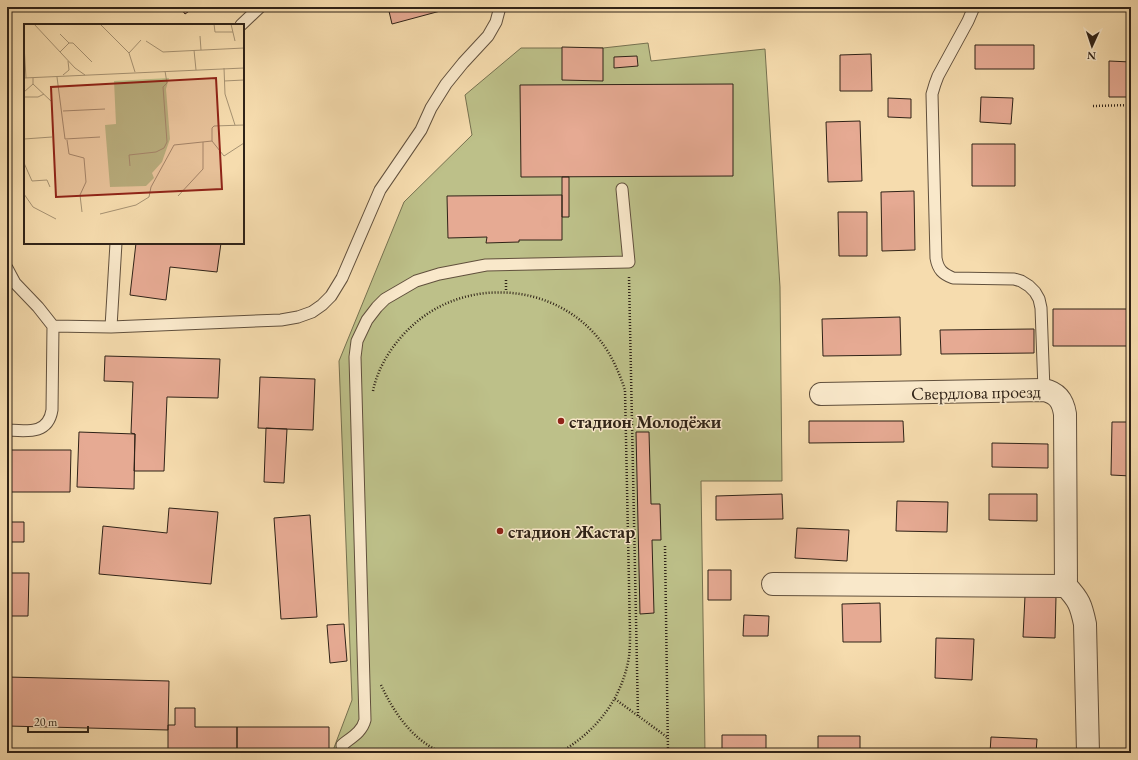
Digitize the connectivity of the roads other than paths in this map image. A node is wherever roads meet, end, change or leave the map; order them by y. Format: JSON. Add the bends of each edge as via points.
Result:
{"nodes":[{"id":1,"x":260,"y":7,"type":"edge"},
{"id":2,"x":500,"y":7,"type":"edge"},
{"id":3,"x":974,"y":7,"type":"edge"},
{"id":4,"x":242,"y":24,"type":"edge"},
{"id":5,"x":622,"y":189,"type":"dead end"},
{"id":6,"x":116,"y":244,"type":"edge"},
{"id":7,"x":7,"y":268,"type":"edge"},
{"id":8,"x":53,"y":326,"type":"junction"},
{"id":9,"x":111,"y":327,"type":"junction"},
{"id":10,"x":1044,"y":390,"type":"junction"},
{"id":11,"x":821,"y":394,"type":"dead end"},
{"id":12,"x":7,"y":430,"type":"edge"},
{"id":13,"x":773,"y":584,"type":"dead end"},
{"id":14,"x":1066,"y":586,"type":"junction"},
{"id":15,"x":343,"y":753,"type":"edge"},
{"id":16,"x":1088,"y":753,"type":"edge"}],
"edges":[{"from":1,"to":4,"type":"lane"},
{"from":2,"to":9,"type":"lane","via":[[496,22],[488,36],[446,84],[421,130],[380,190],[342,278],[322,305],[312,312],[281,320]]},
{"from":3,"to":10,"type":"lane","via":[[934,84],[932,94],[936,258],[940,271],[946,276],[1014,279],[1022,281],[1035,292],[1041,308]]},
{"from":5,"to":15,"type":"lane","via":[[629,262],[486,265],[439,274],[416,281],[385,299],[367,320],[357,341],[355,357],[365,720],[361,730],[342,745]]},
{"from":6,"to":9,"type":"lane"},
{"from":7,"to":8,"type":"lane","via":[[15,283]]},
{"from":8,"to":9,"type":"lane"},
{"from":8,"to":12,"type":"lane","via":[[50,418],[40,429]]},
{"from":10,"to":11,"type":"street","name":"Свердлова проезд"},
{"from":10,"to":14,"type":"street","name":"Свердлова проезд","via":[[1052,391],[1059,397],[1065,414]]},
{"from":13,"to":14,"type":"street"},
{"from":14,"to":16,"type":"street","via":[[1077,598],[1086,624]]}]}
